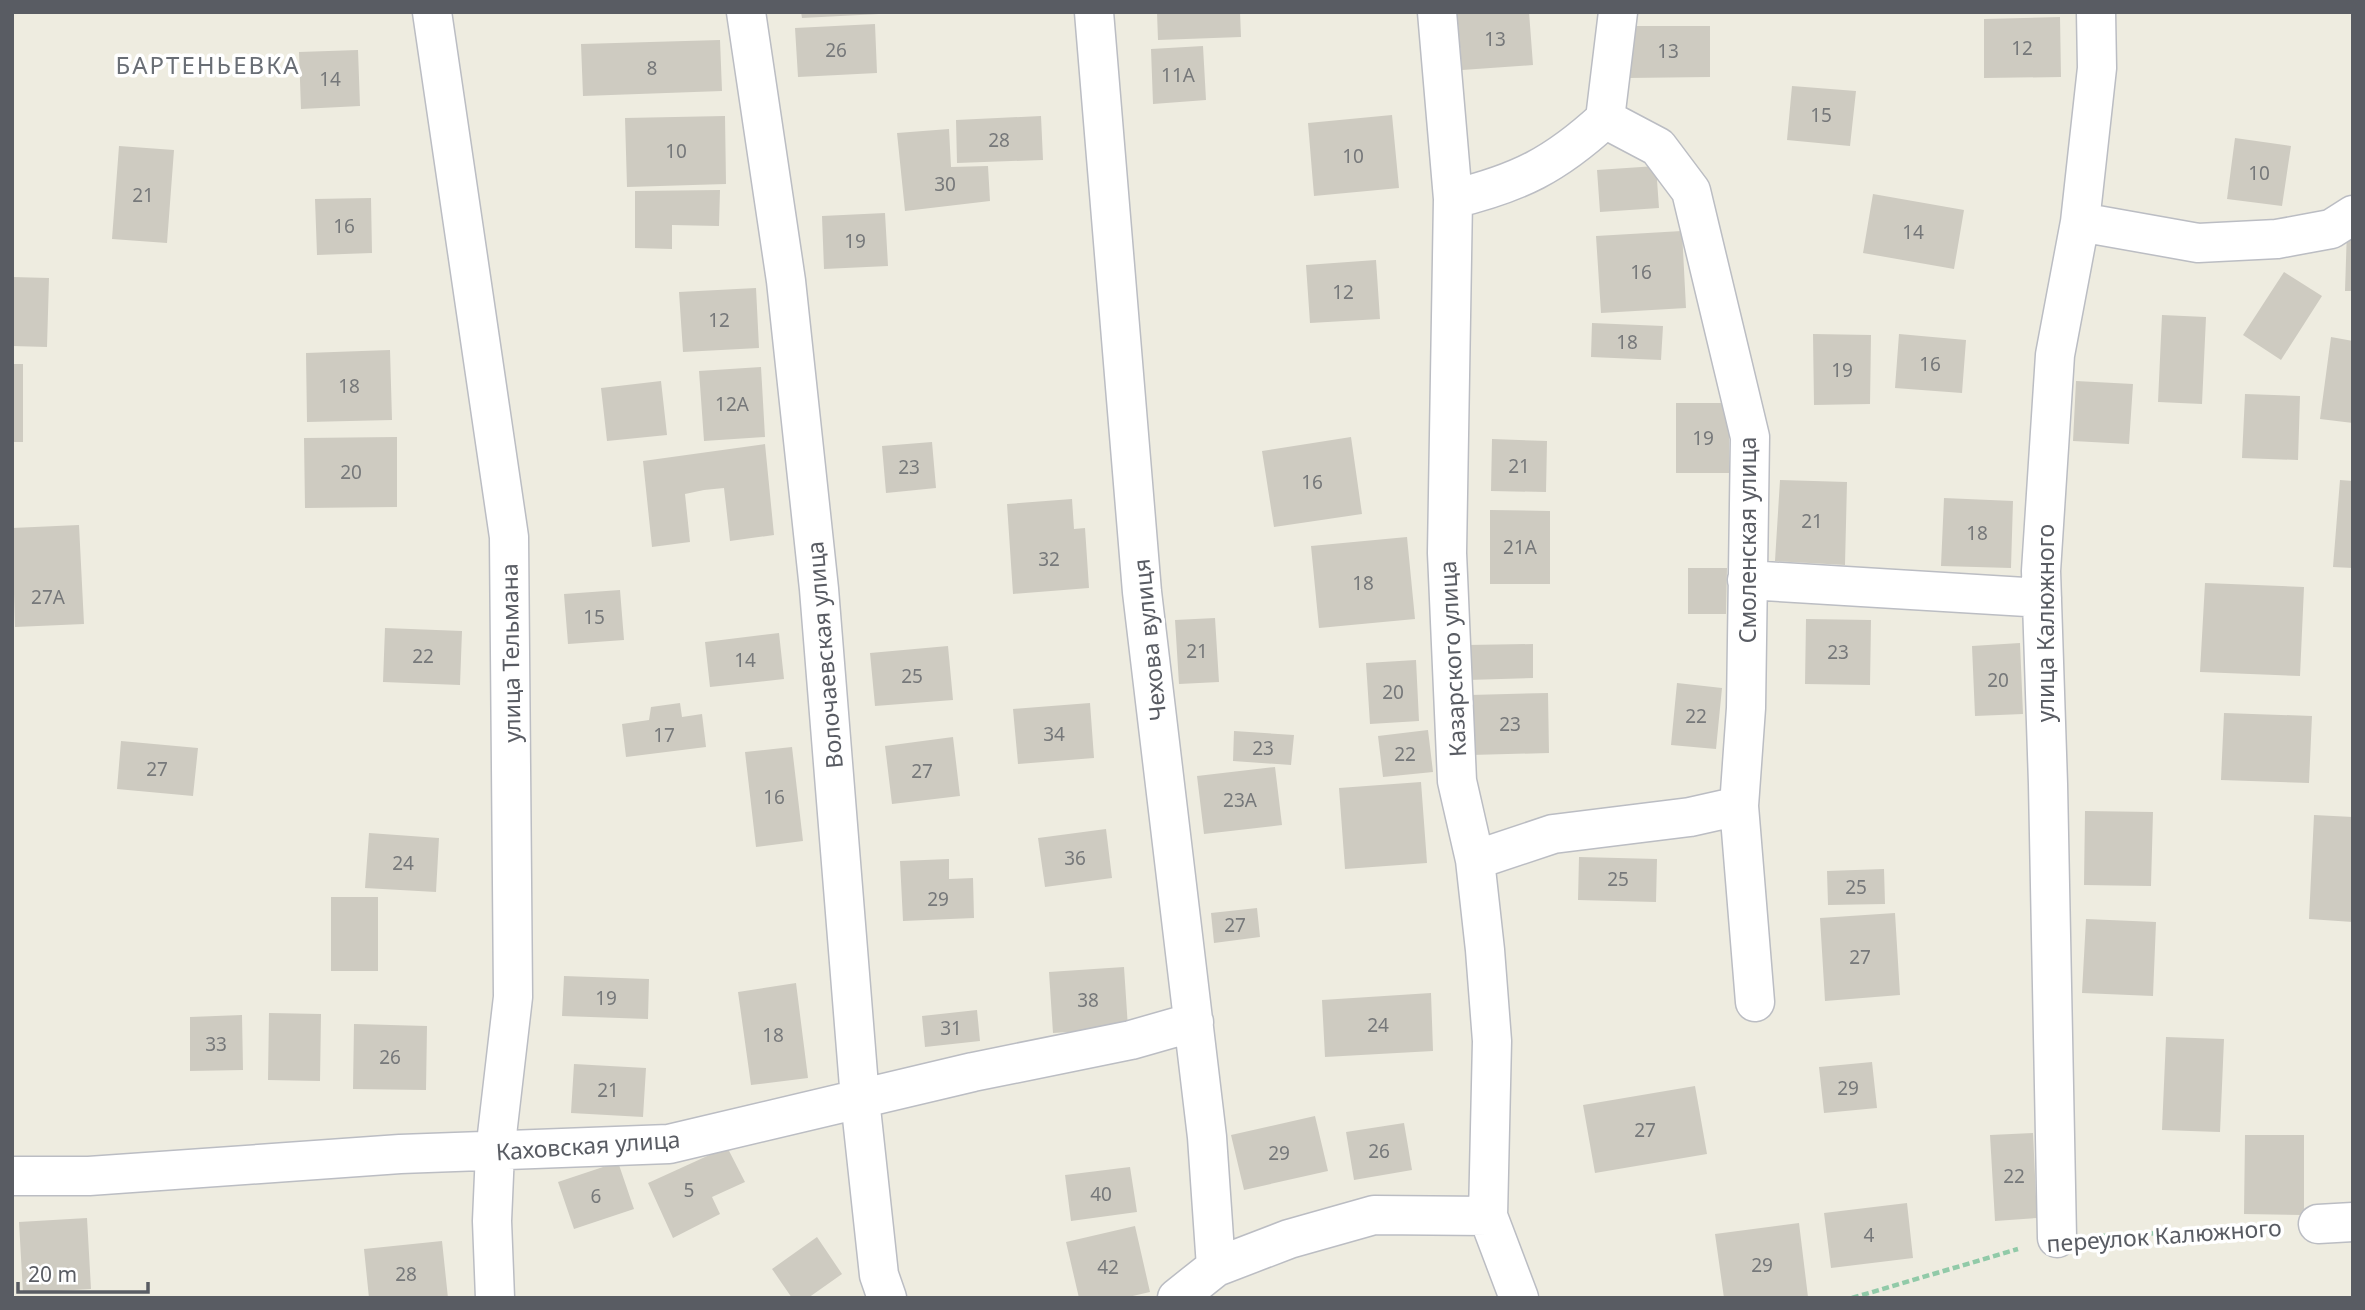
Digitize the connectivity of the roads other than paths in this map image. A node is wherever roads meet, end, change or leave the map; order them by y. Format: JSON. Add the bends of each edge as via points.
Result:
{"nodes":[{"id":1,"x":432,"y":12,"type":"edge"},
{"id":2,"x":746,"y":12,"type":"edge"},
{"id":3,"x":1094,"y":12,"type":"edge"},
{"id":4,"x":1437,"y":12,"type":"edge"},
{"id":5,"x":1618,"y":12,"type":"edge"},
{"id":6,"x":2096,"y":12,"type":"edge"},
{"id":7,"x":1605,"y":119,"type":"junction"},
{"id":8,"x":1453,"y":199,"type":"junction"},
{"id":9,"x":2353,"y":215,"type":"edge"},
{"id":10,"x":2080,"y":222,"type":"junction"},
{"id":11,"x":1747,"y":580,"type":"junction"},
{"id":12,"x":2041,"y":584,"type":"junction"},
{"id":13,"x":1739,"y":806,"type":"junction"},
{"id":14,"x":1475,"y":860,"type":"junction"},
{"id":15,"x":1755,"y":1002,"type":"dead end"},
{"id":16,"x":1194,"y":1022,"type":"junction"},
{"id":17,"x":860,"y":1099,"type":"junction"},
{"id":18,"x":495,"y":1152,"type":"junction"},
{"id":19,"x":12,"y":1176,"type":"edge"},
{"id":20,"x":1488,"y":1216,"type":"junction"},
{"id":21,"x":2057,"y":1238,"type":"road end"},
{"id":22,"x":1216,"y":1267,"type":"junction"},
{"id":23,"x":495,"y":1298,"type":"edge"},
{"id":24,"x":887,"y":1298,"type":"edge"},
{"id":25,"x":1177,"y":1298,"type":"edge"},
{"id":26,"x":1519,"y":1298,"type":"edge"}],
"edges":[{"from":1,"to":18,"type":"street","name":"улица Тельмана","via":[[509,537],[513,997]]},
{"from":2,"to":17,"type":"street","name":"Волочаевская улица","via":[[786,281],[815,549]]},
{"from":3,"to":16,"type":"street","name":"Чехова вулиця","via":[[1142,592]]},
{"from":4,"to":8,"type":"street","name":"Казарского улица"},
{"from":5,"to":7,"type":"street"},
{"from":6,"to":10,"type":"street","name":"улица Калюжного","via":[[2096,68]]},
{"from":7,"to":8,"type":"street","via":[[1574,148],[1526,177]]},
{"from":7,"to":11,"type":"street","name":"Смоленская улица","via":[[1658,147],[1691,191],[1750,437]]},
{"from":8,"to":14,"type":"street","name":"Казарского улица","via":[[1447,553],[1457,781]]},
{"from":9,"to":10,"type":"street","via":[[2331,229],[2198,243]]},
{"from":10,"to":12,"type":"street","name":"улица Калюжного","via":[[2054,355]]},
{"from":11,"to":12,"type":"street"},
{"from":11,"to":13,"type":"street","name":"Смоленская улица","via":[[1746,708]]},
{"from":12,"to":21,"type":"street","name":"улица Калюжного"},
{"from":13,"to":14,"type":"street","via":[[1690,817],[1553,834]]},
{"from":13,"to":15,"type":"street","name":"Смоленская улица"},
{"from":14,"to":20,"type":"street","name":"Казарского улица","via":[[1493,1041]]},
{"from":16,"to":17,"type":"street","name":"Каховская улица"},
{"from":16,"to":22,"type":"street","name":"Чехова вулиця"},
{"from":17,"to":18,"type":"street","name":"Каховская улица","via":[[669,1143]]},
{"from":17,"to":24,"type":"street","name":"Волочаевская улица","via":[[879,1275]]},
{"from":18,"to":19,"type":"street","name":"Каховская улица","via":[[400,1154],[89,1176]]},
{"from":18,"to":23,"type":"street","name":"улица Тельмана"},
{"from":20,"to":22,"type":"street","via":[[1374,1215],[1289,1239]]},
{"from":20,"to":26,"type":"street","name":"Казарского улица"},
{"from":22,"to":25,"type":"street"}]}
